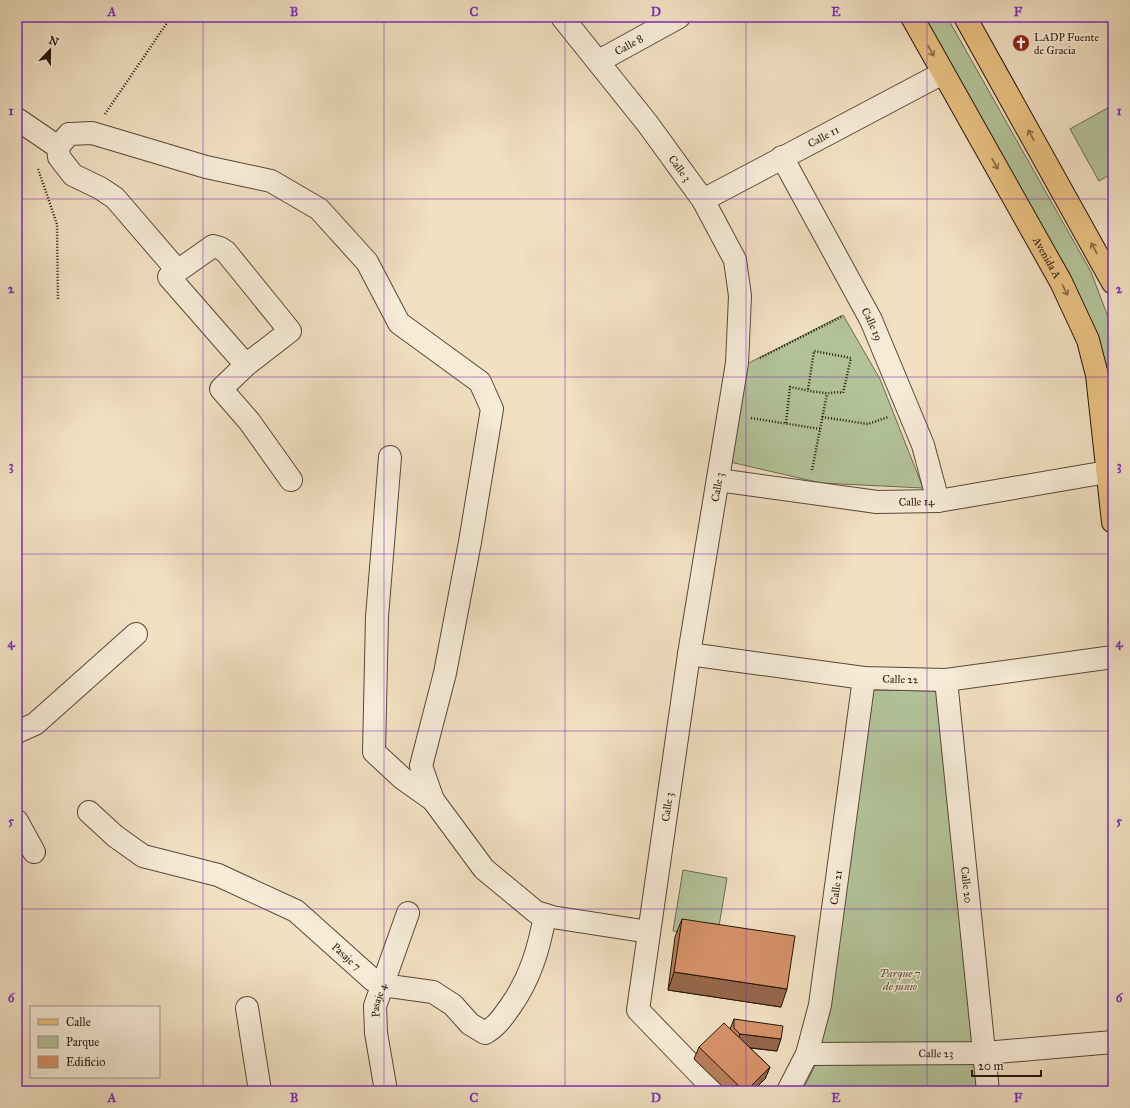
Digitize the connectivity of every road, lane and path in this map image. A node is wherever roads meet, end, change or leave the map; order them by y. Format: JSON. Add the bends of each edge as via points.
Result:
{"nodes":[{"id":1,"x":171,"y":17,"type":"edge"},
{"id":2,"x":562,"y":17,"type":"edge"},
{"id":3,"x":679,"y":17,"type":"edge"},
{"id":4,"x":912,"y":17,"type":"edge"},
{"id":5,"x":965,"y":17,"type":"edge"},
{"id":6,"x":599,"y":61,"type":"junction"},
{"id":7,"x":943,"y":73,"type":"junction"},
{"id":8,"x":17,"y":119,"type":"edge"},
{"id":9,"x":92,"y":133,"type":"junction"},
{"id":10,"x":51,"y":143,"type":"junction"},
{"id":11,"x":782,"y":158,"type":"junction"},
{"id":12,"x":703,"y":200,"type":"junction"},
{"id":13,"x":176,"y":270,"type":"junction"},
{"id":14,"x":1113,"y":283,"type":"edge"},
{"id":15,"x":58,"y":300,"type":"dead end"},
{"id":16,"x":846,"y":323,"type":"dead end"},
{"id":17,"x":759,"y":359,"type":"dead end"},
{"id":18,"x":246,"y":365,"type":"junction"},
{"id":19,"x":808,"y":390,"type":"junction"},
{"id":20,"x":827,"y":394,"type":"junction"},
{"id":21,"x":886,"y":410,"type":"dead end"},
{"id":22,"x":889,"y":416,"type":"junction"},
{"id":23,"x":822,"y":417,"type":"junction"},
{"id":24,"x":747,"y":418,"type":"dead end"},
{"id":25,"x":786,"y":423,"type":"junction"},
{"id":26,"x":892,"y":424,"type":"dead end"},
{"id":27,"x":820,"y":429,"type":"junction"},
{"id":28,"x":390,"y":457,"type":"dead end"},
{"id":29,"x":1110,"y":470,"type":"edge"},
{"id":30,"x":811,"y":474,"type":"dead end"},
{"id":31,"x":291,"y":480,"type":"dead end"},
{"id":32,"x":718,"y":480,"type":"junction"},
{"id":33,"x":938,"y":501,"type":"junction"},
{"id":34,"x":1113,"y":522,"type":"edge"},
{"id":35,"x":136,"y":634,"type":"dead end"},
{"id":36,"x":689,"y":654,"type":"junction"},
{"id":37,"x":1113,"y":657,"type":"edge"},
{"id":38,"x":864,"y":678,"type":"junction"},
{"id":39,"x":946,"y":680,"type":"junction"},
{"id":40,"x":17,"y":732,"type":"edge"},
{"id":41,"x":433,"y":800,"type":"junction"},
{"id":42,"x":89,"y":812,"type":"dead end"},
{"id":43,"x":17,"y":821,"type":"edge"},
{"id":44,"x":34,"y":852,"type":"dead end"},
{"id":45,"x":408,"y":913,"type":"dead end"},
{"id":46,"x":545,"y":915,"type":"junction"},
{"id":47,"x":649,"y":932,"type":"junction"},
{"id":48,"x":382,"y":985,"type":"junction"},
{"id":49,"x":247,"y":1008,"type":"dead end"},
{"id":50,"x":1113,"y":1042,"type":"edge"},
{"id":51,"x":985,"y":1053,"type":"junction"},
{"id":52,"x":807,"y":1054,"type":"junction"},
{"id":53,"x":260,"y":1091,"type":"edge"},
{"id":54,"x":386,"y":1091,"type":"edge"},
{"id":55,"x":716,"y":1091,"type":"edge"},
{"id":56,"x":788,"y":1091,"type":"edge"},
{"id":57,"x":988,"y":1091,"type":"edge"}],
"edges":[{"from":1,"to":9,"type":"path"},
{"from":2,"to":6,"type":"street","name":"Calle 3"},
{"from":3,"to":6,"type":"street","name":"Calle 8"},
{"from":4,"to":7,"type":"main road","name":"Avenida A","one_way":true},
{"from":14,"to":5,"type":"main road","one_way":true},
{"from":6,"to":12,"type":"street","name":"Calle 3"},
{"from":7,"to":11,"type":"street","name":"Calle 11"},
{"from":7,"to":29,"type":"main road","name":"Avenida A","one_way":true,"via":[[1061,282],[1088,340],[1097,375]]},
{"from":8,"to":10,"type":"street"},
{"from":9,"to":10,"type":"street","via":[[69,134]]},
{"from":9,"to":41,"type":"street","via":[[206,167],[271,180],[319,209],[366,262],[399,323],[480,382],[492,410],[446,673],[421,766]]},
{"from":10,"to":13,"type":"street","via":[[73,175],[114,198]]},
{"from":10,"to":15,"type":"path","via":[[38,169],[57,224]]},
{"from":11,"to":12,"type":"street","name":"Calle 11"},
{"from":11,"to":33,"type":"street","name":"Calle 19","via":[[871,320],[923,445]]},
{"from":12,"to":32,"type":"street","name":"Calle 3","via":[[735,260],[740,296],[737,363]]},
{"from":13,"to":18,"type":"street","via":[[169,277]]},
{"from":13,"to":18,"type":"street","via":[[213,246],[220,248],[226,252],[290,331]]},
{"from":16,"to":17,"type":"path","via":[[843,316]]},
{"from":18,"to":31,"type":"street","via":[[221,389],[249,421]]},
{"from":19,"to":20,"type":"path"},
{"from":19,"to":20,"type":"path","via":[[814,352],[851,358],[843,393],[836,391]]},
{"from":19,"to":25,"type":"path","via":[[790,387]]},
{"from":20,"to":23,"type":"path"},
{"from":21,"to":22,"type":"path"},
{"from":22,"to":23,"type":"path","via":[[868,424]]},
{"from":22,"to":26,"type":"path"},
{"from":23,"to":27,"type":"path"},
{"from":24,"to":25,"type":"path"},
{"from":25,"to":27,"type":"path"},
{"from":27,"to":30,"type":"path"},
{"from":28,"to":41,"type":"street","via":[[377,617],[374,752],[402,778]]},
{"from":29,"to":33,"type":"street","name":"Calle 14"},
{"from":29,"to":34,"type":"main road","name":"Avenida A"},
{"from":32,"to":33,"type":"street","name":"Calle 14","via":[[877,502]]},
{"from":32,"to":36,"type":"street","name":"Calle 3"},
{"from":35,"to":40,"type":"street","via":[[35,724]]},
{"from":36,"to":38,"type":"street","name":"Calle 22"},
{"from":36,"to":47,"type":"street","name":"Calle 3"},
{"from":37,"to":39,"type":"street","name":"Calle 22"},
{"from":38,"to":39,"type":"street","name":"Calle 22"},
{"from":38,"to":52,"type":"street","name":"Calle 21","via":[[820,1005]]},
{"from":39,"to":51,"type":"street","name":"Calle 20"},
{"from":41,"to":46,"type":"street","via":[[484,869],[536,912]]},
{"from":42,"to":48,"type":"street","name":"Pasaje 7","via":[[115,836],[143,856],[218,875],[296,911],[373,980]]},
{"from":43,"to":44,"type":"street"},
{"from":45,"to":48,"type":"street","name":"Pasaje 4"},
{"from":46,"to":47,"type":"street"},
{"from":46,"to":48,"type":"street","name":"Pasaje 7","via":[[538,952],[521,992],[493,1029],[485,1033],[470,1024],[453,1005],[433,992]]},
{"from":47,"to":55,"type":"street","name":"Calle 3","via":[[638,1010]]},
{"from":48,"to":54,"type":"street","name":"Pasaje 4","via":[[375,1006],[376,1033]]},
{"from":49,"to":53,"type":"street"},
{"from":50,"to":51,"type":"street","name":"Calle 23"},
{"from":51,"to":52,"type":"street","name":"Calle 23"},
{"from":51,"to":57,"type":"street","name":"Calle 20"},
{"from":52,"to":56,"type":"street","name":"Calle 21"}]}
